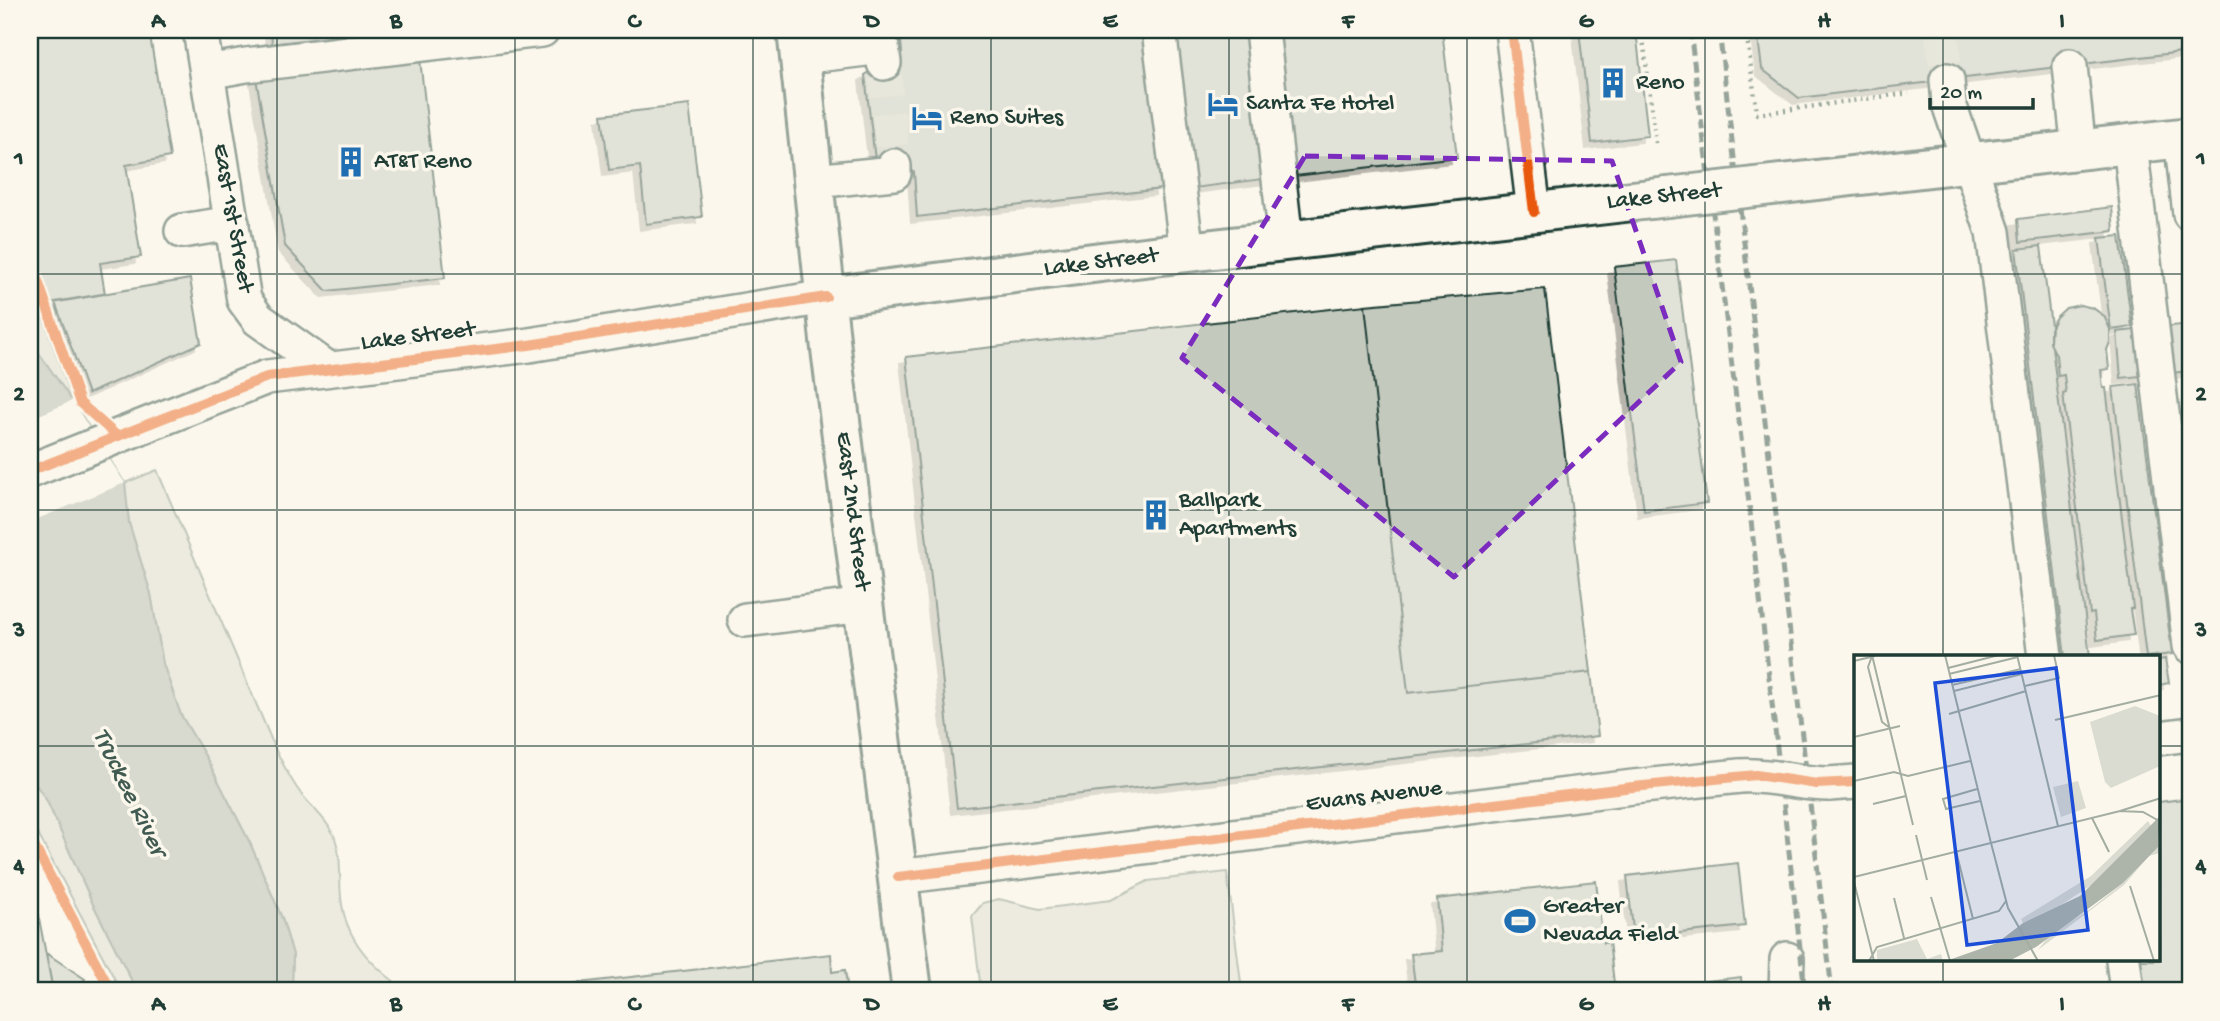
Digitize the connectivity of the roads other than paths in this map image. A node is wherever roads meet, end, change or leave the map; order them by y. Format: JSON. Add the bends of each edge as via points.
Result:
{"nodes":[{"id":1,"x":200,"y":30,"type":"edge"},
{"id":2,"x":542,"y":30,"type":"edge"},
{"id":3,"x":1159,"y":30,"type":"edge"},
{"id":4,"x":1262,"y":30,"type":"edge"},
{"id":5,"x":1512,"y":30,"type":"edge"},
{"id":6,"x":799,"y":43,"type":"edge"},
{"id":7,"x":884,"y":63,"type":"dead end"},
{"id":8,"x":2070,"y":66,"type":"dead end"},
{"id":9,"x":207,"y":72,"type":"junction"},
{"id":10,"x":1947,"y":80,"type":"tunnel mouth"},
{"id":11,"x":2186,"y":138,"type":"edge"},
{"id":12,"x":2130,"y":145,"type":"junction"},
{"id":13,"x":2079,"y":151,"type":"junction"},
{"id":14,"x":1970,"y":164,"type":"junction"},
{"id":15,"x":894,"y":166,"type":"dead end"},
{"id":16,"x":814,"y":181,"type":"junction"},
{"id":17,"x":1534,"y":212,"type":"junction"},
{"id":18,"x":2190,"y":215,"type":"edge"},
{"id":19,"x":232,"y":223,"type":"junction"},
{"id":20,"x":182,"y":231,"type":"dead end"},
{"id":21,"x":1286,"y":241,"type":"junction"},
{"id":22,"x":1187,"y":253,"type":"junction"},
{"id":23,"x":826,"y":297,"type":"junction"},
{"id":24,"x":328,"y":369,"type":"junction"},
{"id":25,"x":30,"y":471,"type":"edge"},
{"id":26,"x":864,"y":605,"type":"junction"},
{"id":27,"x":745,"y":620,"type":"dead end"},
{"id":28,"x":2190,"y":646,"type":"edge"},
{"id":29,"x":2045,"y":655,"type":"edge"},
{"id":30,"x":2190,"y":734,"type":"edge"},
{"id":31,"x":2160,"y":738,"type":"edge"},
{"id":32,"x":1843,"y":783,"type":"edge"},
{"id":33,"x":898,"y":877,"type":"junction"},
{"id":34,"x":2123,"y":962,"type":"edge"},
{"id":35,"x":912,"y":991,"type":"edge"},
{"id":36,"x":2127,"y":991,"type":"edge"}],
"edges":[{"from":1,"to":9,"type":"street","name":"East 1st Street"},
{"from":2,"to":9,"type":"street"},
{"from":3,"to":22,"type":"street"},
{"from":4,"to":21,"type":"street"},
{"from":5,"to":17,"type":"street"},
{"from":6,"to":7,"type":"street","via":[[882,47]]},
{"from":6,"to":16,"type":"main road","name":"East 2nd Street"},
{"from":8,"to":13,"type":"street"},
{"from":9,"to":19,"type":"street","name":"East 1st Street"},
{"from":10,"to":14,"type":"street","via":[[1949,104]]},
{"from":11,"to":12,"type":"main road","name":"Lake Street"},
{"from":11,"to":18,"type":"street"},
{"from":12,"to":13,"type":"main road","name":"Lake Street"},
{"from":12,"to":28,"type":"street"},
{"from":13,"to":14,"type":"main road","name":"Lake Street"},
{"from":14,"to":17,"type":"main road","name":"Lake Street","bridge":true},
{"from":14,"to":29,"type":"street","via":[[1993,232]]},
{"from":15,"to":16,"type":"street","via":[[894,173]]},
{"from":16,"to":23,"type":"main road","name":"East 2nd Street"},
{"from":17,"to":21,"type":"main road","name":"Lake Street"},
{"from":19,"to":20,"type":"street"},
{"from":19,"to":24,"type":"street","name":"East 1st Street","via":[[244,300],[251,311]]},
{"from":21,"to":22,"type":"main road","name":"Lake Street"},
{"from":22,"to":23,"type":"main road","name":"Lake Street"},
{"from":23,"to":24,"type":"street","name":"Lake Street","via":[[529,345]]},
{"from":23,"to":26,"type":"main road","name":"East 2nd Street"},
{"from":24,"to":25,"type":"street","name":"Lake Street","via":[[267,377]]},
{"from":26,"to":27,"type":"street"},
{"from":26,"to":33,"type":"main road","name":"East 2nd Street"},
{"from":30,"to":31,"type":"street"},
{"from":32,"to":33,"type":"street","name":"Evans Avenue","bridge":true,"via":[[1741,776]]},
{"from":33,"to":35,"type":"main road","name":"East 2nd Street"},
{"from":34,"to":36,"type":"street"}]}
